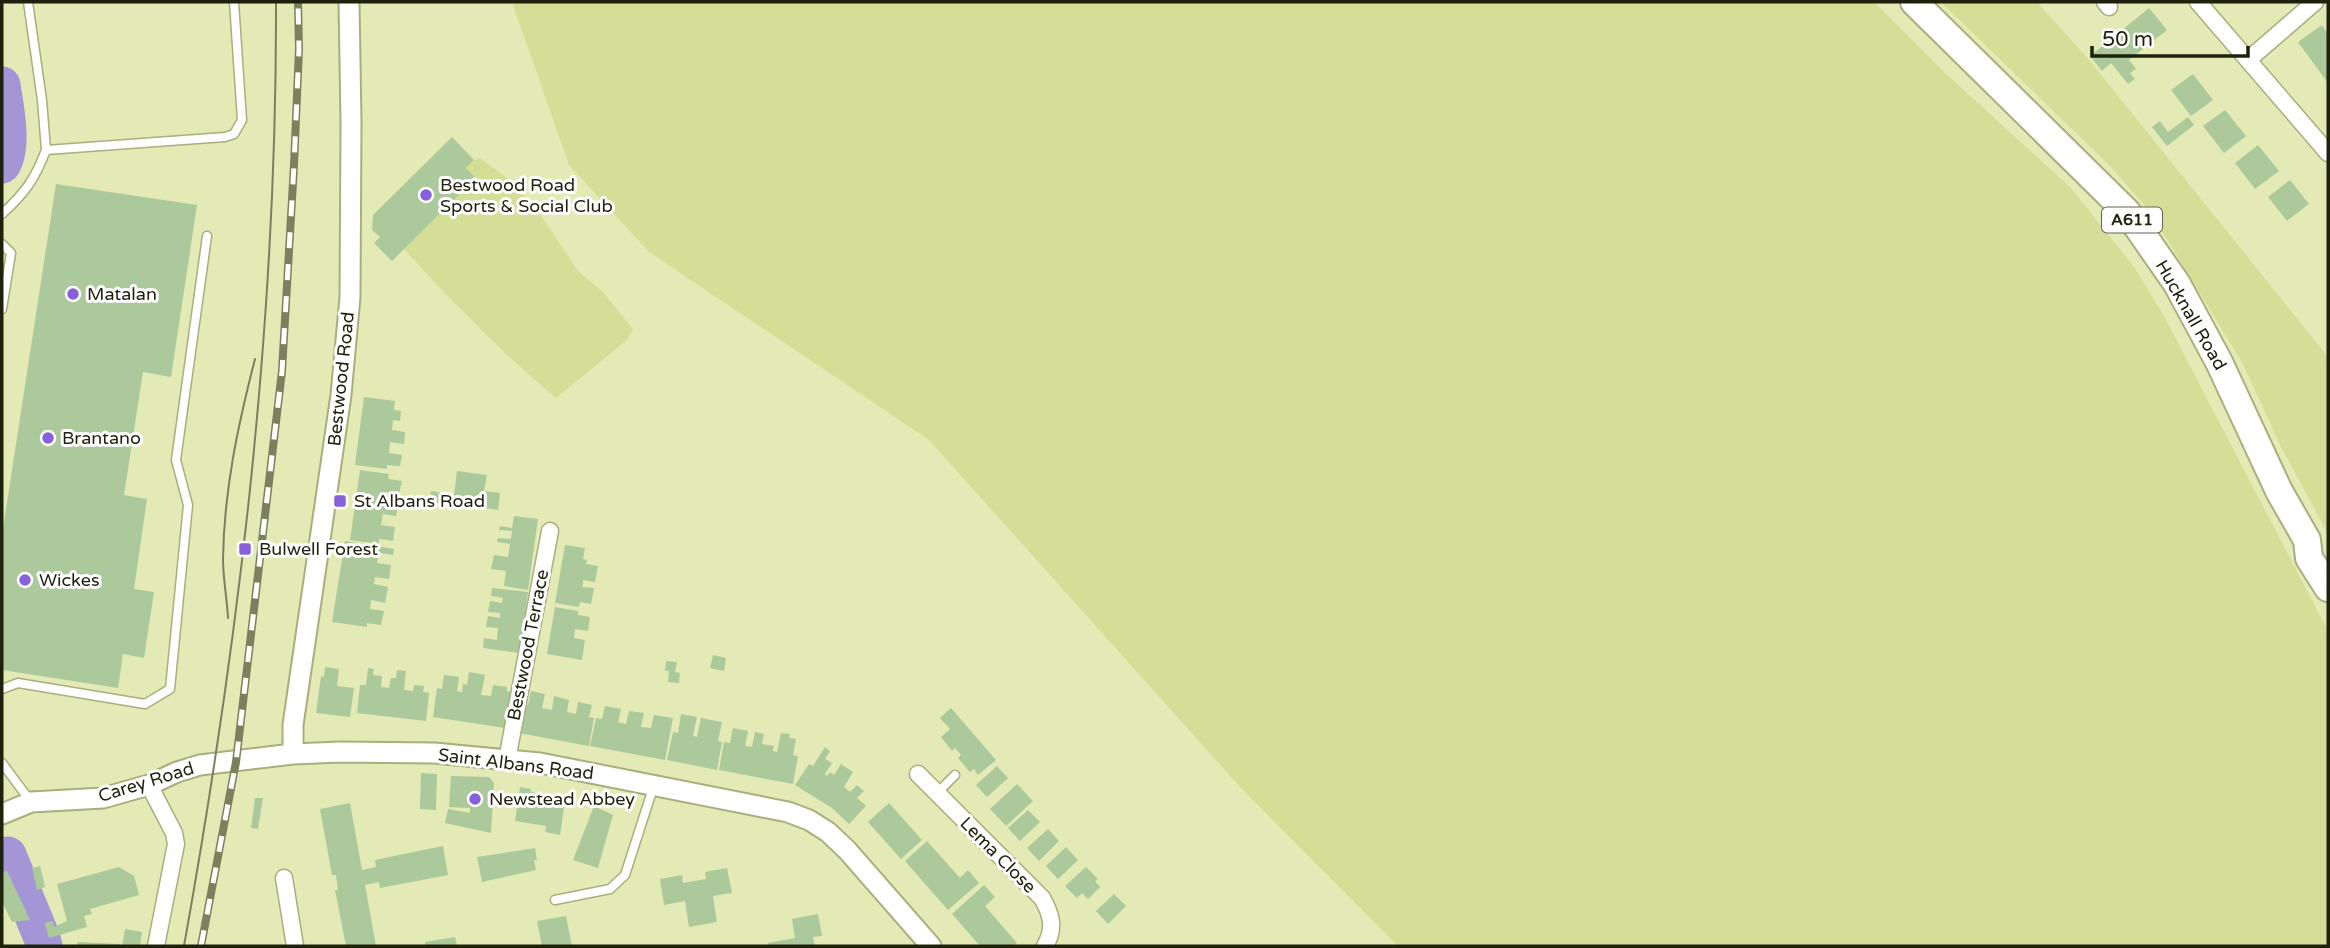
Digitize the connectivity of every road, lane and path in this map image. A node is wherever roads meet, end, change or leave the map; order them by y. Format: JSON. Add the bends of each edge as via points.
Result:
{"nodes":[{"id":1,"x":28,"y":2,"type":"edge"},
{"id":2,"x":233,"y":2,"type":"edge"},
{"id":3,"x":349,"y":2,"type":"edge"},
{"id":4,"x":1914,"y":2,"type":"edge"},
{"id":5,"x":2198,"y":2,"type":"edge"},
{"id":6,"x":2315,"y":2,"type":"edge"},
{"id":7,"x":2248,"y":60,"type":"junction"},
{"id":8,"x":46,"y":150,"type":"junction"},
{"id":9,"x":2328,"y":153,"type":"edge"},
{"id":10,"x":2,"y":214,"type":"edge"},
{"id":11,"x":207,"y":236,"type":"dead end"},
{"id":12,"x":2,"y":244,"type":"edge"},
{"id":13,"x":2,"y":309,"type":"edge"},
{"id":14,"x":550,"y":531,"type":"dead end"},
{"id":15,"x":2307,"y":540,"type":"junction"},
{"id":16,"x":2328,"y":558,"type":"edge"},
{"id":17,"x":2328,"y":588,"type":"edge"},
{"id":18,"x":2,"y":689,"type":"edge"},
{"id":19,"x":293,"y":754,"type":"junction"},
{"id":20,"x":507,"y":760,"type":"junction"},
{"id":21,"x":2,"y":763,"type":"edge"},
{"id":22,"x":918,"y":774,"type":"dead end"},
{"id":23,"x":954,"y":775,"type":"dead end"},
{"id":24,"x":654,"y":784,"type":"junction"},
{"id":25,"x":149,"y":785,"type":"junction"},
{"id":26,"x":937,"y":793,"type":"junction"},
{"id":27,"x":31,"y":802,"type":"junction"},
{"id":28,"x":2,"y":814,"type":"edge"},
{"id":29,"x":284,"y":878,"type":"dead end"},
{"id":30,"x":555,"y":900,"type":"dead end"},
{"id":31,"x":923,"y":943,"type":"edge"},
{"id":32,"x":156,"y":946,"type":"edge"},
{"id":33,"x":295,"y":946,"type":"edge"},
{"id":34,"x":1045,"y":946,"type":"edge"}],
"edges":[{"from":1,"to":8,"type":"lane"},
{"from":2,"to":8,"type":"lane","via":[[242,120],[234,134]]},
{"from":3,"to":19,"type":"street","name":"Bestwood Road","via":[[350,297],[341,395],[293,725]]},
{"from":4,"to":15,"type":"main road","name":"Hucknall Road","number":"A611","via":[[2127,212],[2177,284],[2220,362],[2279,491]]},
{"from":5,"to":7,"type":"street"},
{"from":6,"to":7,"type":"street"},
{"from":7,"to":9,"type":"street"},
{"from":8,"to":10,"type":"lane","via":[[36,177]]},
{"from":11,"to":18,"type":"lane","via":[[176,460],[188,505],[170,689],[145,704],[18,683]]},
{"from":12,"to":13,"type":"lane","via":[[11,254]]},
{"from":14,"to":20,"type":"street","name":"Bestwood Terrace"},
{"from":15,"to":16,"type":"main road","name":"Hucknall Road","number":"A611"},
{"from":15,"to":17,"type":"main road","name":"Hucknall Road","number":"A611","via":[[2309,558]]},
{"from":19,"to":20,"type":"street","name":"Saint Albans Road","via":[[434,753]]},
{"from":19,"to":25,"type":"street","name":"Carey Road","via":[[200,765]]},
{"from":20,"to":24,"type":"street","name":"Saint Albans Road"},
{"from":21,"to":27,"type":"lane"},
{"from":22,"to":26,"type":"street","name":"Lema Close"},
{"from":23,"to":26,"type":"lane"},
{"from":24,"to":30,"type":"lane","via":[[625,875],[610,890]]},
{"from":24,"to":31,"type":"street","name":"Saint Albans Road","via":[[809,820],[847,850]]},
{"from":25,"to":27,"type":"street","name":"Carey Road","via":[[103,798]]},
{"from":25,"to":32,"type":"street","via":[[176,844]]},
{"from":26,"to":34,"type":"street","name":"Lema Close","via":[[1042,898],[1052,923]]},
{"from":27,"to":28,"type":"street","name":"Carey Road"},
{"from":29,"to":33,"type":"street"}]}
